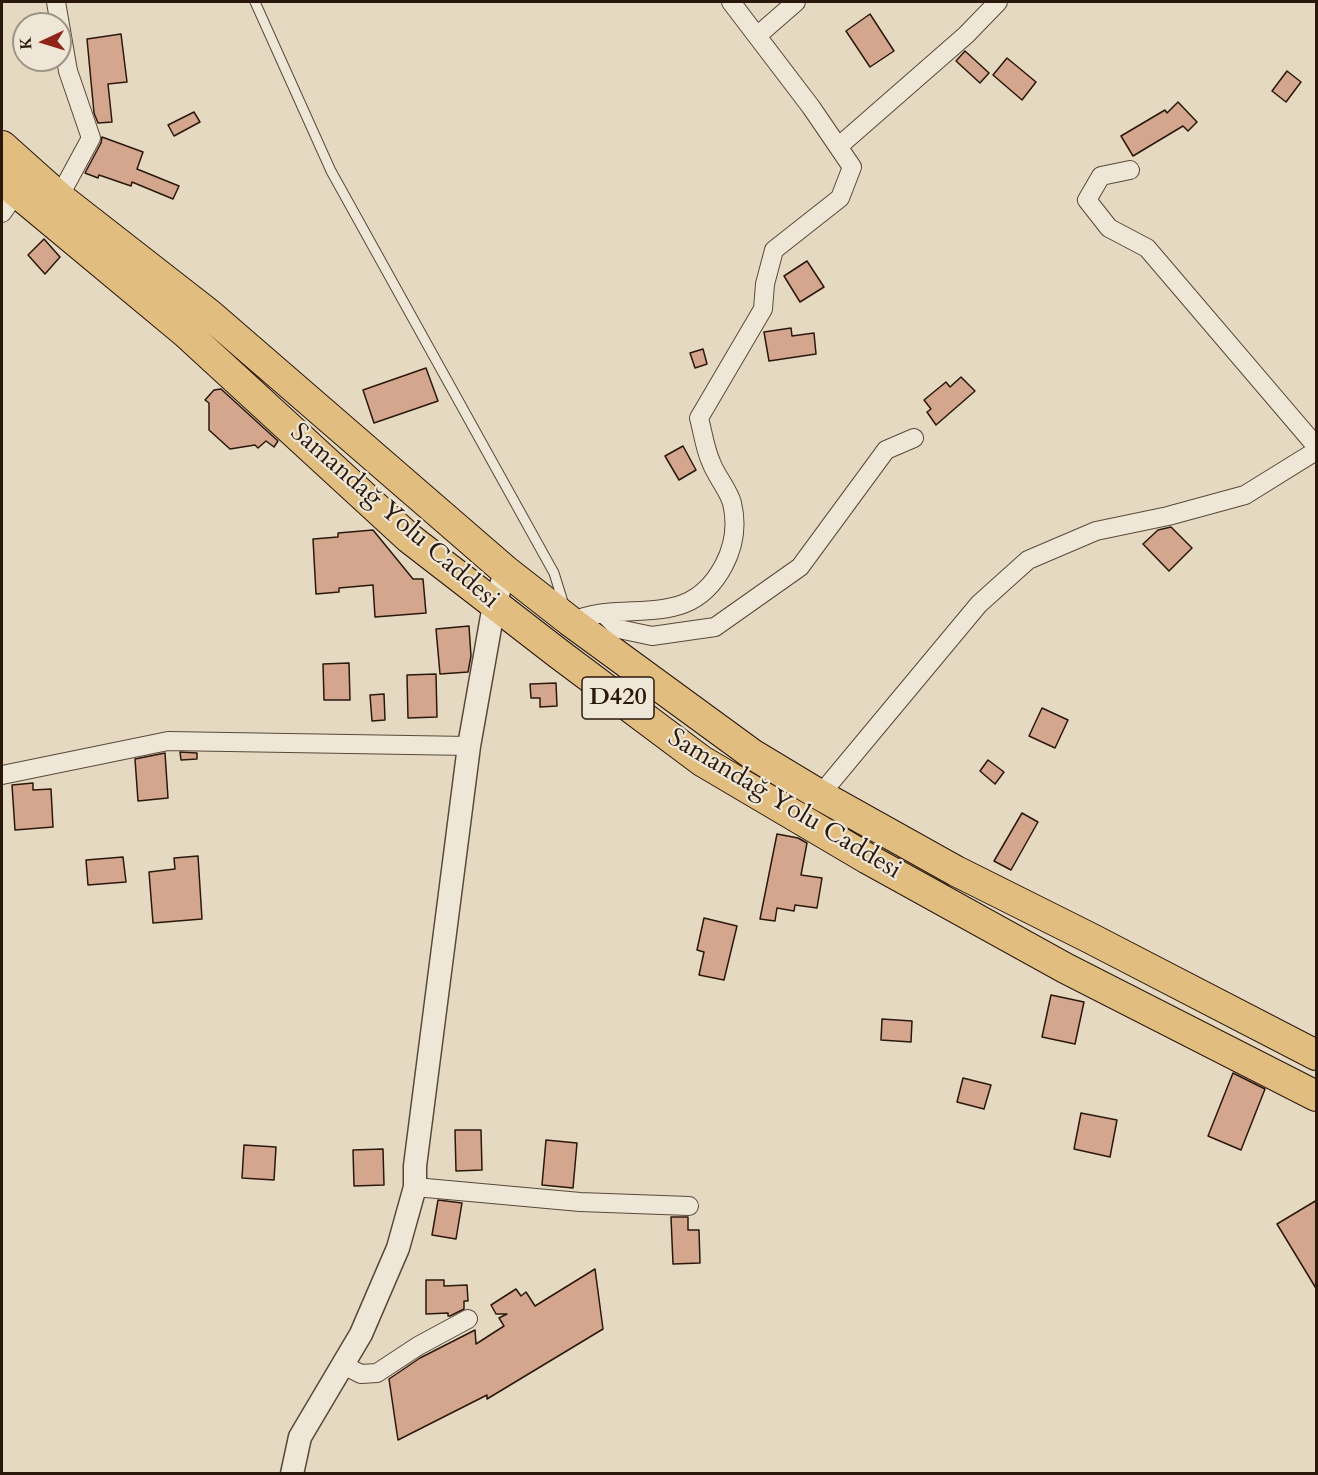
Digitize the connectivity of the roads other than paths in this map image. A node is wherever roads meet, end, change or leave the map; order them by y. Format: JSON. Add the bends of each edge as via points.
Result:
{"nodes":[{"id":1,"x":56,"y":2,"type":"edge"},
{"id":2,"x":255,"y":2,"type":"edge"},
{"id":3,"x":731,"y":2,"type":"edge"},
{"id":4,"x":796,"y":2,"type":"edge"},
{"id":5,"x":998,"y":2,"type":"edge"},
{"id":6,"x":757,"y":36,"type":"junction"},
{"id":7,"x":2,"y":146,"type":"edge"},
{"id":8,"x":839,"y":146,"type":"junction"},
{"id":9,"x":1130,"y":170,"type":"dead end"},
{"id":10,"x":6,"y":195,"type":"edge"},
{"id":11,"x":59,"y":197,"type":"junction"},
{"id":12,"x":914,"y":438,"type":"dead end"},
{"id":13,"x":1317,"y":446,"type":"edge"},
{"id":14,"x":1317,"y":450,"type":"edge"},
{"id":15,"x":506,"y":571,"type":"junction"},
{"id":16,"x":494,"y":605,"type":"junction"},
{"id":17,"x":603,"y":613,"type":"junction"},
{"id":18,"x":570,"y":621,"type":"junction"},
{"id":19,"x":469,"y":746,"type":"junction"},
{"id":20,"x":2,"y":775,"type":"edge"},
{"id":21,"x":820,"y":795,"type":"junction"},
{"id":22,"x":1317,"y":1055,"type":"edge"},
{"id":23,"x":1317,"y":1096,"type":"edge"},
{"id":24,"x":415,"y":1187,"type":"junction"},
{"id":25,"x":689,"y":1206,"type":"dead end"},
{"id":26,"x":468,"y":1319,"type":"dead end"},
{"id":27,"x":343,"y":1365,"type":"junction"},
{"id":28,"x":292,"y":1473,"type":"edge"}],
"edges":[{"from":1,"to":11,"type":"street","via":[[68,71],[91,138]]},
{"from":2,"to":18,"type":"lane","via":[[331,171],[554,573]]},
{"from":3,"to":6,"type":"street"},
{"from":4,"to":6,"type":"street"},
{"from":5,"to":8,"type":"street"},
{"from":6,"to":8,"type":"street"},
{"from":7,"to":11,"type":"highway","name":"Samandağ Yolu Caddesi","number":"D420"},
{"from":8,"to":17,"type":"street","via":[[852,167],[840,198],[774,250],[763,309],[699,418],[711,462],[732,502],[735,529],[730,553],[718,577],[704,593],[684,605],[657,611]]},
{"from":9,"to":13,"type":"street","via":[[1101,176],[1087,200],[1109,228],[1147,248]]},
{"from":10,"to":16,"type":"highway","name":"Samandağ Yolu Caddesi","number":"D420","via":[[186,333],[409,538]]},
{"from":11,"to":15,"type":"highway","name":"Samandağ Yolu Caddesi","number":"D420","via":[[208,314]]},
{"from":12,"to":17,"type":"street","via":[[886,450],[800,567],[715,627],[651,636],[619,629]]},
{"from":14,"to":21,"type":"street","via":[[1245,495],[1096,531],[1028,561],[979,604]]},
{"from":15,"to":16,"type":"street"},
{"from":15,"to":18,"type":"highway","name":"Samandağ Yolu Caddesi","number":"D420"},
{"from":16,"to":19,"type":"street"},
{"from":16,"to":23,"type":"highway","name":"Samandağ Yolu Caddesi","number":"D420","via":[[702,761],[1065,968]]},
{"from":17,"to":18,"type":"street"},
{"from":18,"to":21,"type":"highway","name":"Samandağ Yolu Caddesi","number":"D420","via":[[752,754]]},
{"from":19,"to":20,"type":"street","via":[[168,741]]},
{"from":19,"to":24,"type":"street"},
{"from":21,"to":22,"type":"highway","name":"Samandağ Yolu Caddesi","number":"D420","via":[[956,871]]},
{"from":24,"to":25,"type":"street","via":[[580,1202]]},
{"from":24,"to":27,"type":"street","via":[[398,1248],[361,1334]]},
{"from":26,"to":27,"type":"street","via":[[377,1373],[361,1374]]},
{"from":27,"to":28,"type":"street","via":[[300,1437]]}]}
